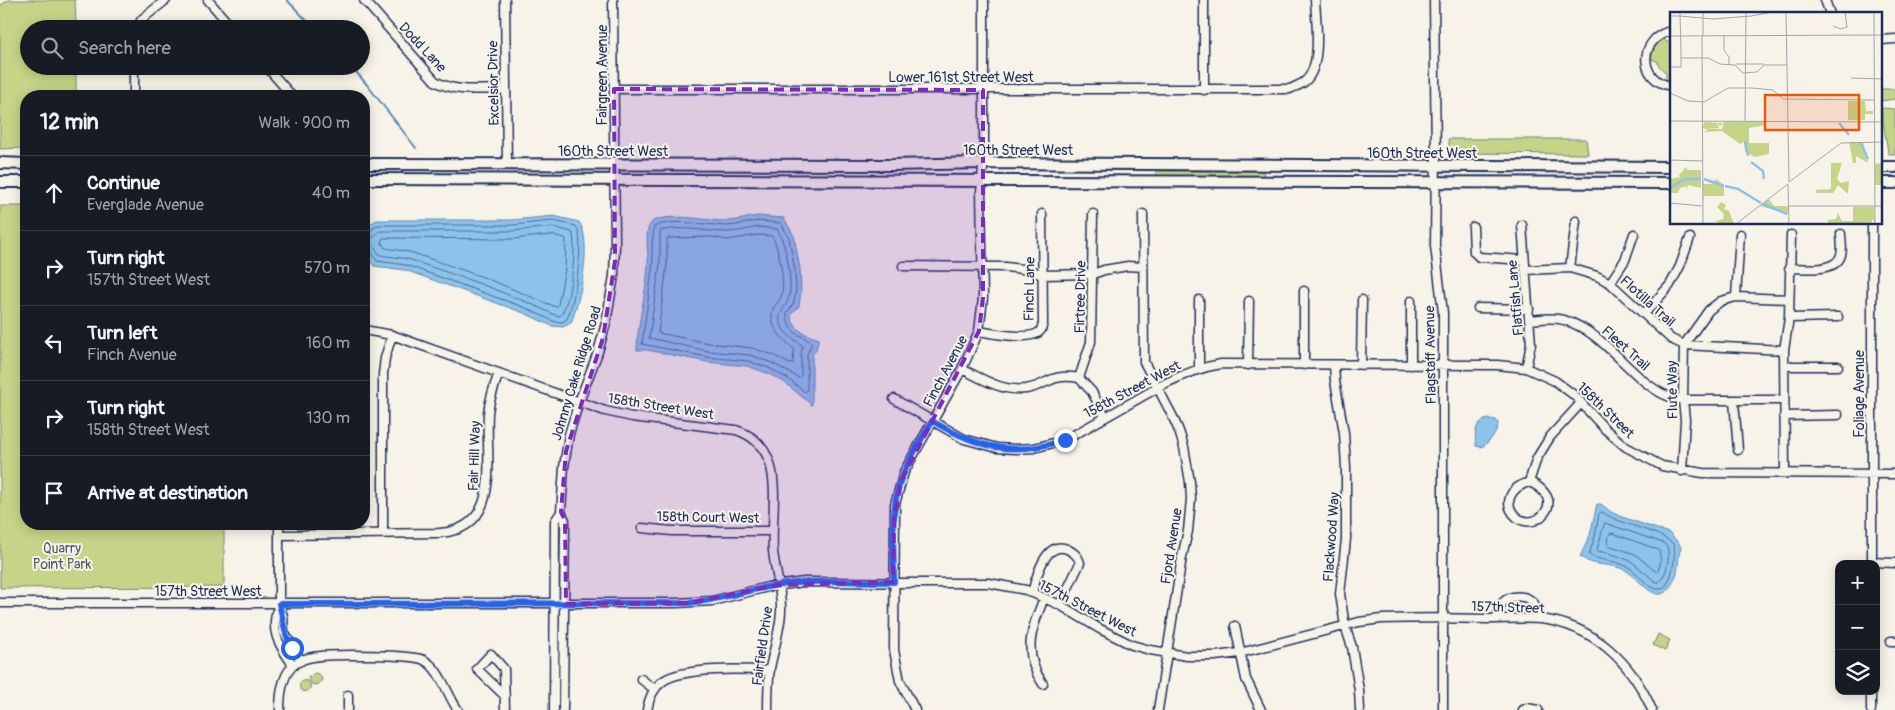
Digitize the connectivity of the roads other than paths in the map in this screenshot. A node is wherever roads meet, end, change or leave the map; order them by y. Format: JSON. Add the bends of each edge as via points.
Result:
{"nodes":[{"id":1,"x":166,"y":0,"type":"edge"},
{"id":2,"x":208,"y":0,"type":"edge"},
{"id":3,"x":364,"y":0,"type":"edge"},
{"id":4,"x":505,"y":0,"type":"edge"},
{"id":5,"x":614,"y":0,"type":"edge"},
{"id":6,"x":984,"y":0,"type":"edge"},
{"id":7,"x":1204,"y":0,"type":"edge"},
{"id":8,"x":1315,"y":0,"type":"edge"},
{"id":9,"x":1434,"y":0,"type":"edge"},
{"id":10,"x":1825,"y":0,"type":"edge"},
{"id":11,"x":1829,"y":12,"type":"edge"},
{"id":12,"x":141,"y":20,"type":"edge"},
{"id":13,"x":225,"y":20,"type":"edge"},
{"id":14,"x":1670,"y":31,"type":"edge"},
{"id":15,"x":1895,"y":39,"type":"edge"},
{"id":16,"x":1882,"y":40,"type":"edge"},
{"id":17,"x":134,"y":75,"type":"edge"},
{"id":18,"x":274,"y":75,"type":"edge"},
{"id":19,"x":1670,"y":86,"type":"edge"},
{"id":20,"x":506,"y":88,"type":"junction"},
{"id":21,"x":614,"y":89,"type":"junction"},
{"id":22,"x":134,"y":90,"type":"edge"},
{"id":23,"x":287,"y":90,"type":"edge"},
{"id":24,"x":984,"y":90,"type":"junction"},
{"id":25,"x":1204,"y":90,"type":"junction"},
{"id":26,"x":0,"y":163,"type":"edge"},
{"id":27,"x":983,"y":163,"type":"junction"},
{"id":28,"x":20,"y":164,"type":"edge"},
{"id":29,"x":370,"y":164,"type":"edge"},
{"id":30,"x":507,"y":165,"type":"junction"},
{"id":31,"x":615,"y":165,"type":"junction"},
{"id":32,"x":1436,"y":166,"type":"junction"},
{"id":33,"x":1670,"y":167,"type":"edge"},
{"id":34,"x":1882,"y":167,"type":"edge"},
{"id":35,"x":1895,"y":168,"type":"edge"},
{"id":36,"x":370,"y":180,"type":"edge"},
{"id":37,"x":615,"y":181,"type":"junction"},
{"id":38,"x":983,"y":181,"type":"junction"},
{"id":39,"x":0,"y":182,"type":"edge"},
{"id":40,"x":20,"y":182,"type":"edge"},
{"id":41,"x":1436,"y":182,"type":"junction"},
{"id":42,"x":1670,"y":183,"type":"edge"},
{"id":43,"x":1882,"y":183,"type":"edge"},
{"id":44,"x":1895,"y":183,"type":"edge"},
{"id":45,"x":1042,"y":214,"type":"dead end"},
{"id":46,"x":1093,"y":214,"type":"dead end"},
{"id":47,"x":1143,"y":214,"type":"dead end"},
{"id":48,"x":1576,"y":221,"type":"dead end"},
{"id":49,"x":1522,"y":225,"type":"dead end"},
{"id":50,"x":1872,"y":225,"type":"edge"},
{"id":51,"x":1474,"y":227,"type":"dead end"},
{"id":52,"x":1634,"y":234,"type":"dead end"},
{"id":53,"x":1740,"y":234,"type":"dead end"},
{"id":54,"x":1841,"y":234,"type":"dead end"},
{"id":55,"x":1791,"y":235,"type":"dead end"},
{"id":56,"x":1690,"y":238,"type":"dead end"},
{"id":57,"x":1524,"y":260,"type":"junction"},
{"id":58,"x":903,"y":266,"type":"dead end"},
{"id":59,"x":983,"y":267,"type":"junction"},
{"id":60,"x":1143,"y":267,"type":"junction"},
{"id":61,"x":1570,"y":268,"type":"junction"},
{"id":62,"x":1789,"y":268,"type":"junction"},
{"id":63,"x":1525,"y":270,"type":"junction"},
{"id":64,"x":1093,"y":274,"type":"junction"},
{"id":65,"x":1042,"y":275,"type":"junction"},
{"id":66,"x":1610,"y":283,"type":"junction"},
{"id":67,"x":1304,"y":292,"type":"dead end"},
{"id":68,"x":1736,"y":297,"type":"junction"},
{"id":69,"x":1789,"y":299,"type":"junction"},
{"id":70,"x":1199,"y":300,"type":"dead end"},
{"id":71,"x":1362,"y":300,"type":"dead end"},
{"id":72,"x":1248,"y":301,"type":"dead end"},
{"id":73,"x":1411,"y":301,"type":"dead end"},
{"id":74,"x":1478,"y":308,"type":"dead end"},
{"id":75,"x":1529,"y":310,"type":"junction"},
{"id":76,"x":1644,"y":314,"type":"junction"},
{"id":77,"x":1838,"y":317,"type":"dead end"},
{"id":78,"x":1789,"y":318,"type":"junction"},
{"id":79,"x":1529,"y":320,"type":"junction"},
{"id":80,"x":370,"y":331,"type":"edge"},
{"id":81,"x":979,"y":331,"type":"junction"},
{"id":82,"x":392,"y":335,"type":"junction"},
{"id":83,"x":1684,"y":345,"type":"junction"},
{"id":84,"x":1784,"y":350,"type":"junction"},
{"id":85,"x":1248,"y":365,"type":"junction"},
{"id":86,"x":1304,"y":365,"type":"junction"},
{"id":87,"x":1334,"y":365,"type":"junction"},
{"id":88,"x":1361,"y":365,"type":"junction"},
{"id":89,"x":1411,"y":365,"type":"junction"},
{"id":90,"x":1443,"y":365,"type":"junction"},
{"id":91,"x":1784,"y":366,"type":"junction"},
{"id":92,"x":1838,"y":366,"type":"dead end"},
{"id":93,"x":1526,"y":368,"type":"junction"},
{"id":94,"x":962,"y":369,"type":"junction"},
{"id":95,"x":1199,"y":369,"type":"junction"},
{"id":96,"x":499,"y":373,"type":"junction"},
{"id":97,"x":1079,"y":378,"type":"junction"},
{"id":98,"x":1158,"y":388,"type":"junction"},
{"id":99,"x":894,"y":399,"type":"dead end"},
{"id":100,"x":1683,"y":400,"type":"junction"},
{"id":101,"x":1783,"y":400,"type":"junction"},
{"id":102,"x":1734,"y":401,"type":"junction"},
{"id":103,"x":579,"y":402,"type":"junction"},
{"id":104,"x":1581,"y":403,"type":"junction"},
{"id":105,"x":1838,"y":415,"type":"dead end"},
{"id":106,"x":1784,"y":416,"type":"junction"},
{"id":107,"x":1105,"y":417,"type":"junction"},
{"id":108,"x":932,"y":421,"type":"junction"},
{"id":109,"x":1738,"y":450,"type":"dead end"},
{"id":110,"x":1682,"y":471,"type":"junction"},
{"id":111,"x":1785,"y":472,"type":"junction"},
{"id":112,"x":1871,"y":473,"type":"junction"},
{"id":113,"x":1895,"y":474,"type":"edge"},
{"id":114,"x":1529,"y":482,"type":"junction"},
{"id":115,"x":561,"y":512,"type":"junction"},
{"id":116,"x":642,"y":528,"type":"dead end"},
{"id":117,"x":279,"y":530,"type":"edge"},
{"id":118,"x":773,"y":531,"type":"junction"},
{"id":119,"x":383,"y":533,"type":"junction"},
{"id":120,"x":279,"y":535,"type":"junction"},
{"id":121,"x":1872,"y":560,"type":"edge"},
{"id":122,"x":1880,"y":563,"type":"edge"},
{"id":123,"x":1895,"y":564,"type":"edge"},
{"id":124,"x":894,"y":582,"type":"junction"},
{"id":125,"x":778,"y":585,"type":"junction"},
{"id":126,"x":1032,"y":593,"type":"junction"},
{"id":127,"x":1044,"y":598,"type":"junction"},
{"id":128,"x":0,"y":603,"type":"edge"},
{"id":129,"x":555,"y":603,"type":"junction"},
{"id":130,"x":279,"y":604,"type":"junction"},
{"id":131,"x":566,"y":604,"type":"junction"},
{"id":132,"x":1060,"y":605,"type":"junction"},
{"id":133,"x":1443,"y":618,"type":"junction"},
{"id":134,"x":1498,"y":619,"type":"junction"},
{"id":135,"x":1538,"y":619,"type":"junction"},
{"id":136,"x":1235,"y":626,"type":"dead end"},
{"id":137,"x":1346,"y":626,"type":"junction"},
{"id":138,"x":1240,"y":653,"type":"junction"},
{"id":139,"x":1167,"y":654,"type":"junction"},
{"id":140,"x":301,"y":661,"type":"junction"},
{"id":141,"x":293,"y":665,"type":"junction"},
{"id":142,"x":770,"y":671,"type":"junction"},
{"id":143,"x":641,"y":679,"type":"dead end"},
{"id":144,"x":1043,"y":684,"type":"dead end"},
{"id":145,"x":654,"y":689,"type":"junction"},
{"id":146,"x":348,"y":695,"type":"dead end"},
{"id":147,"x":1871,"y":695,"type":"edge"},
{"id":148,"x":505,"y":696,"type":"junction"},
{"id":149,"x":280,"y":710,"type":"edge"},
{"id":150,"x":348,"y":710,"type":"edge"},
{"id":151,"x":458,"y":710,"type":"edge"},
{"id":152,"x":504,"y":710,"type":"edge"},
{"id":153,"x":554,"y":710,"type":"edge"},
{"id":154,"x":563,"y":710,"type":"edge"},
{"id":155,"x":647,"y":710,"type":"edge"},
{"id":156,"x":768,"y":710,"type":"edge"},
{"id":157,"x":915,"y":710,"type":"edge"},
{"id":158,"x":1158,"y":710,"type":"edge"},
{"id":159,"x":1261,"y":710,"type":"edge"},
{"id":160,"x":1360,"y":710,"type":"edge"},
{"id":161,"x":1443,"y":710,"type":"edge"},
{"id":162,"x":1523,"y":710,"type":"edge"},
{"id":163,"x":1538,"y":710,"type":"edge"},
{"id":164,"x":1652,"y":710,"type":"edge"},
{"id":165,"x":1871,"y":710,"type":"edge"}],
"edges":[{"from":1,"to":12,"type":"street"},
{"from":2,"to":13,"type":"street"},
{"from":3,"to":20,"type":"street","name":"Dodd Lane","via":[[435,81],[443,86],[453,89]]},
{"from":4,"to":20,"type":"street","name":"Excelsior Drive"},
{"from":5,"to":21,"type":"street","name":"Fairgreen Avenue"},
{"from":6,"to":24,"type":"street","name":"Finch Avenue"},
{"from":7,"to":25,"type":"street"},
{"from":8,"to":25,"type":"street","name":"Lower 161st Street West","via":[[1316,58],[1305,82],[1290,89]]},
{"from":9,"to":32,"type":"street","name":"Flagstaff Avenue"},
{"from":10,"to":11,"type":"street"},
{"from":14,"to":19,"type":"street","via":[[1651,42],[1646,54],[1653,77],[1661,84]]},
{"from":15,"to":16,"type":"street"},
{"from":17,"to":22,"type":"street"},
{"from":18,"to":23,"type":"street"},
{"from":20,"to":30,"type":"street","name":"Excelsior Drive"},
{"from":21,"to":24,"type":"street","name":"Lower 161st Street West"},
{"from":21,"to":31,"type":"street","name":"Fairgreen Avenue"},
{"from":24,"to":25,"type":"street","name":"Lower 161st Street West"},
{"from":24,"to":27,"type":"street","name":"Finch Avenue"},
{"from":26,"to":28,"type":"main road"},
{"from":27,"to":31,"type":"main road","name":"160th Street West"},
{"from":27,"to":32,"type":"main road","name":"160th Street West"},
{"from":27,"to":38,"type":"street","name":"Finch Avenue"},
{"from":29,"to":30,"type":"main road","name":"160th Street West"},
{"from":30,"to":31,"type":"main road","name":"160th Street West"},
{"from":31,"to":37,"type":"street","name":"Fairgreen Avenue"},
{"from":32,"to":33,"type":"main road","name":"160th Street West"},
{"from":32,"to":41,"type":"street","name":"Flagstaff Avenue"},
{"from":34,"to":35,"type":"main road"},
{"from":36,"to":37,"type":"main road","name":"160th Street West"},
{"from":37,"to":38,"type":"main road","name":"160th Street West"},
{"from":37,"to":103,"type":"street","name":"Johnny Cake Ridge Road","via":[[612,292],[603,338]]},
{"from":38,"to":41,"type":"main road","name":"160th Street West"},
{"from":38,"to":59,"type":"street","name":"Finch Avenue"},
{"from":39,"to":40,"type":"main road"},
{"from":41,"to":42,"type":"main road","name":"160th Street West"},
{"from":41,"to":90,"type":"street","name":"Flagstaff Avenue","via":[[1435,246]]},
{"from":43,"to":44,"type":"main road"},
{"from":45,"to":65,"type":"street","name":"Finch Lane"},
{"from":46,"to":64,"type":"street","name":"Firtree Drive"},
{"from":47,"to":60,"type":"street","name":"Fjord Avenue"},
{"from":48,"to":61,"type":"street"},
{"from":49,"to":57,"type":"street","name":"Flatfish Lane"},
{"from":50,"to":112,"type":"street","name":"Foliage Avenue"},
{"from":51,"to":57,"type":"street","via":[[1474,252],[1479,257]]},
{"from":52,"to":66,"type":"street","via":[[1625,260]]},
{"from":53,"to":68,"type":"street"},
{"from":54,"to":62,"type":"street","via":[[1841,256],[1834,264]]},
{"from":55,"to":62,"type":"street"},
{"from":56,"to":76,"type":"street","via":[[1670,285]]},
{"from":57,"to":63,"type":"street","name":"Flatfish Lane"},
{"from":58,"to":59,"type":"street"},
{"from":59,"to":65,"type":"street","via":[[1006,266]]},
{"from":59,"to":81,"type":"street","name":"Finch Avenue"},
{"from":60,"to":64,"type":"street","via":[[1128,266]]},
{"from":60,"to":98,"type":"street","name":"Fjord Avenue","via":[[1144,362]]},
{"from":61,"to":63,"type":"street","name":"Flotilla Trail"},
{"from":61,"to":66,"type":"street","name":"Flotilla Trail"},
{"from":62,"to":69,"type":"street"},
{"from":63,"to":75,"type":"street","name":"Flatfish Lane"},
{"from":64,"to":65,"type":"street"},
{"from":64,"to":97,"type":"street","name":"Firtree Drive","via":[[1091,342]]},
{"from":65,"to":81,"type":"street","name":"Finch Lane","via":[[1043,322],[1037,334],[1005,336]]},
{"from":66,"to":76,"type":"street","name":"Flotilla Trail"},
{"from":67,"to":86,"type":"street"},
{"from":68,"to":69,"type":"street","name":"Flute Way"},
{"from":68,"to":83,"type":"street","name":"Flute Way","via":[[1721,301],[1709,310]]},
{"from":69,"to":78,"type":"street"},
{"from":70,"to":95,"type":"street"},
{"from":71,"to":88,"type":"street"},
{"from":72,"to":85,"type":"street"},
{"from":73,"to":89,"type":"street"},
{"from":74,"to":75,"type":"street"},
{"from":75,"to":79,"type":"street","name":"Flatfish Lane"},
{"from":76,"to":83,"type":"street","name":"Flotilla Trail","via":[[1671,339]]},
{"from":77,"to":78,"type":"street"},
{"from":78,"to":84,"type":"street"},
{"from":79,"to":93,"type":"street","name":"Flatfish Lane","via":[[1531,344]]},
{"from":79,"to":100,"type":"street","name":"Fleet Trail","via":[[1548,318],[1577,325],[1600,341],[1647,384],[1669,397]]},
{"from":80,"to":82,"type":"street","name":"158th Street West"},
{"from":81,"to":94,"type":"street","name":"Finch Avenue"},
{"from":82,"to":96,"type":"street","name":"158th Street West"},
{"from":82,"to":119,"type":"street","via":[[383,374]]},
{"from":83,"to":84,"type":"street","name":"Flotilla Trail"},
{"from":83,"to":100,"type":"street","name":"Flute Way"},
{"from":84,"to":91,"type":"street"},
{"from":85,"to":86,"type":"street","name":"158th Street West"},
{"from":85,"to":95,"type":"street","name":"158th Street West","via":[[1221,364]]},
{"from":86,"to":87,"type":"street","name":"158th Street West"},
{"from":87,"to":88,"type":"street","name":"158th Street West"},
{"from":87,"to":137,"type":"street","name":"Flackwood Way","via":[[1346,468],[1346,540],[1340,594]]},
{"from":88,"to":89,"type":"street","name":"158th Street West"},
{"from":89,"to":90,"type":"street","name":"158th Street West"},
{"from":90,"to":93,"type":"street","name":"158th Street"},
{"from":90,"to":133,"type":"street","name":"Flagstaff Avenue"},
{"from":91,"to":92,"type":"street"},
{"from":91,"to":101,"type":"street"},
{"from":93,"to":104,"type":"street","name":"158th Street","via":[[1555,381]]},
{"from":94,"to":97,"type":"street","via":[[990,383],[1018,389],[1059,376]]},
{"from":94,"to":108,"type":"street","name":"Finch Avenue"},
{"from":95,"to":98,"type":"street","name":"158th Street West"},
{"from":96,"to":103,"type":"street","name":"158th Street West"},
{"from":96,"to":119,"type":"street","name":"Fair Hill Way","via":[[488,414],[488,490],[479,512],[467,524],[450,532]]},
{"from":97,"to":107,"type":"street","via":[[1092,392]]},
{"from":98,"to":107,"type":"street","name":"158th Street West"},
{"from":98,"to":139,"type":"street","name":"Fjord Avenue","via":[[1184,448],[1190,490],[1188,531]]},
{"from":99,"to":108,"type":"street","name":"158th Street West"},
{"from":100,"to":102,"type":"street","name":"Fleet Trail"},
{"from":100,"to":110,"type":"street","name":"Flute Way"},
{"from":101,"to":102,"type":"street","name":"Fleet Trail"},
{"from":101,"to":106,"type":"street"},
{"from":102,"to":109,"type":"street"},
{"from":103,"to":115,"type":"street","name":"Johnny Cake Ridge Road","via":[[566,451]]},
{"from":103,"to":118,"type":"street","name":"158th Street West","via":[[632,417],[736,430],[753,438],[766,453],[773,471]]},
{"from":104,"to":110,"type":"street","name":"158th Street","via":[[1626,447],[1662,466]]},
{"from":104,"to":114,"type":"street","via":[[1550,437],[1537,458]]},
{"from":105,"to":106,"type":"street"},
{"from":106,"to":111,"type":"street"},
{"from":107,"to":108,"type":"street","name":"158th Street West","via":[[1065,440],[1016,449],[997,448],[964,439]]},
{"from":108,"to":124,"type":"street","name":"Finch Avenue","via":[[898,490],[894,523]]},
{"from":110,"to":111,"type":"street","name":"158th Street"},
{"from":111,"to":112,"type":"street","name":"158th Street"},
{"from":112,"to":113,"type":"street"},
{"from":112,"to":121,"type":"street","name":"Foliage Avenue"},
{"from":114,"to":114,"type":"street","via":[[1511,493],[1510,505],[1516,517],[1529,522],[1544,514],[1548,507],[1548,500],[1537,485]]},
{"from":115,"to":129,"type":"street","name":"Johnny Cake Ridge Road","via":[[555,520]]},
{"from":115,"to":131,"type":"street","name":"Johnny Cake Ridge Road","via":[[565,520]]},
{"from":116,"to":118,"type":"street","name":"158th Court West"},
{"from":117,"to":120,"type":"street"},
{"from":118,"to":125,"type":"street","name":"158th Street West"},
{"from":119,"to":120,"type":"street","name":"Fair Hill Way"},
{"from":120,"to":130,"type":"street"},
{"from":122,"to":123,"type":"street"},
{"from":124,"to":125,"type":"street","name":"157th Street West"},
{"from":124,"to":126,"type":"street","name":"157th Street West","via":[[989,582]]},
{"from":124,"to":157,"type":"street","name":"Finch Avenue","via":[[895,661],[902,686]]},
{"from":125,"to":131,"type":"street","name":"157th Street West","via":[[700,602]]},
{"from":125,"to":142,"type":"street","name":"Fairfield Drive","via":[[781,613]]},
{"from":126,"to":127,"type":"street","name":"157th Street West"},
{"from":126,"to":132,"type":"street","via":[[1046,558],[1054,548],[1065,548],[1080,562]]},
{"from":127,"to":132,"type":"street","name":"157th Street West"},
{"from":127,"to":144,"type":"street","via":[[1032,628],[1030,644],[1034,669]]},
{"from":128,"to":130,"type":"street","name":"157th Street West"},
{"from":129,"to":130,"type":"street","name":"157th Street West"},
{"from":129,"to":131,"type":"street","name":"157th Street West"},
{"from":129,"to":153,"type":"street","name":"Johnny Cake Ridge Road"},
{"from":130,"to":140,"type":"street","via":[[284,632]]},
{"from":130,"to":141,"type":"street","via":[[275,616],[276,637]]},
{"from":131,"to":154,"type":"street","name":"Johnny Cake Ridge Road"},
{"from":132,"to":139,"type":"street","name":"157th Street West","via":[[1116,638]]},
{"from":133,"to":134,"type":"street","name":"157th Street"},
{"from":133,"to":137,"type":"street","name":"157th Street West","via":[[1381,619]]},
{"from":133,"to":161,"type":"street","name":"Flagstaff Avenue"},
{"from":134,"to":135,"type":"street","name":"157th Street"},
{"from":134,"to":135,"type":"street","via":[[1499,608],[1507,598],[1514,596],[1532,602],[1537,608]]},
{"from":135,"to":164,"type":"street","name":"157th Street","via":[[1590,635],[1613,651],[1638,680]]},
{"from":136,"to":138,"type":"street"},
{"from":137,"to":138,"type":"street","name":"157th Street West"},
{"from":137,"to":160,"type":"street","name":"Flackwood Way"},
{"from":138,"to":139,"type":"street","name":"157th Street West","via":[[1209,656]]},
{"from":138,"to":159,"type":"street","via":[[1246,680]]},
{"from":139,"to":158,"type":"street","name":"Fjord Avenue"},
{"from":140,"to":141,"type":"street"},
{"from":140,"to":151,"type":"street","via":[[319,656],[418,657],[433,668]]},
{"from":141,"to":149,"type":"street","via":[[281,689]]},
{"from":142,"to":145,"type":"street","via":[[739,669],[682,673],[663,680]]},
{"from":142,"to":156,"type":"street","name":"Fairfield Drive"},
{"from":143,"to":145,"type":"street"},
{"from":145,"to":155,"type":"street"},
{"from":146,"to":150,"type":"street"},
{"from":147,"to":165,"type":"street"},
{"from":148,"to":148,"type":"street","via":[[504,669],[491,654],[477,669]]},
{"from":148,"to":152,"type":"street"},
{"from":162,"to":163,"type":"street"}]}
